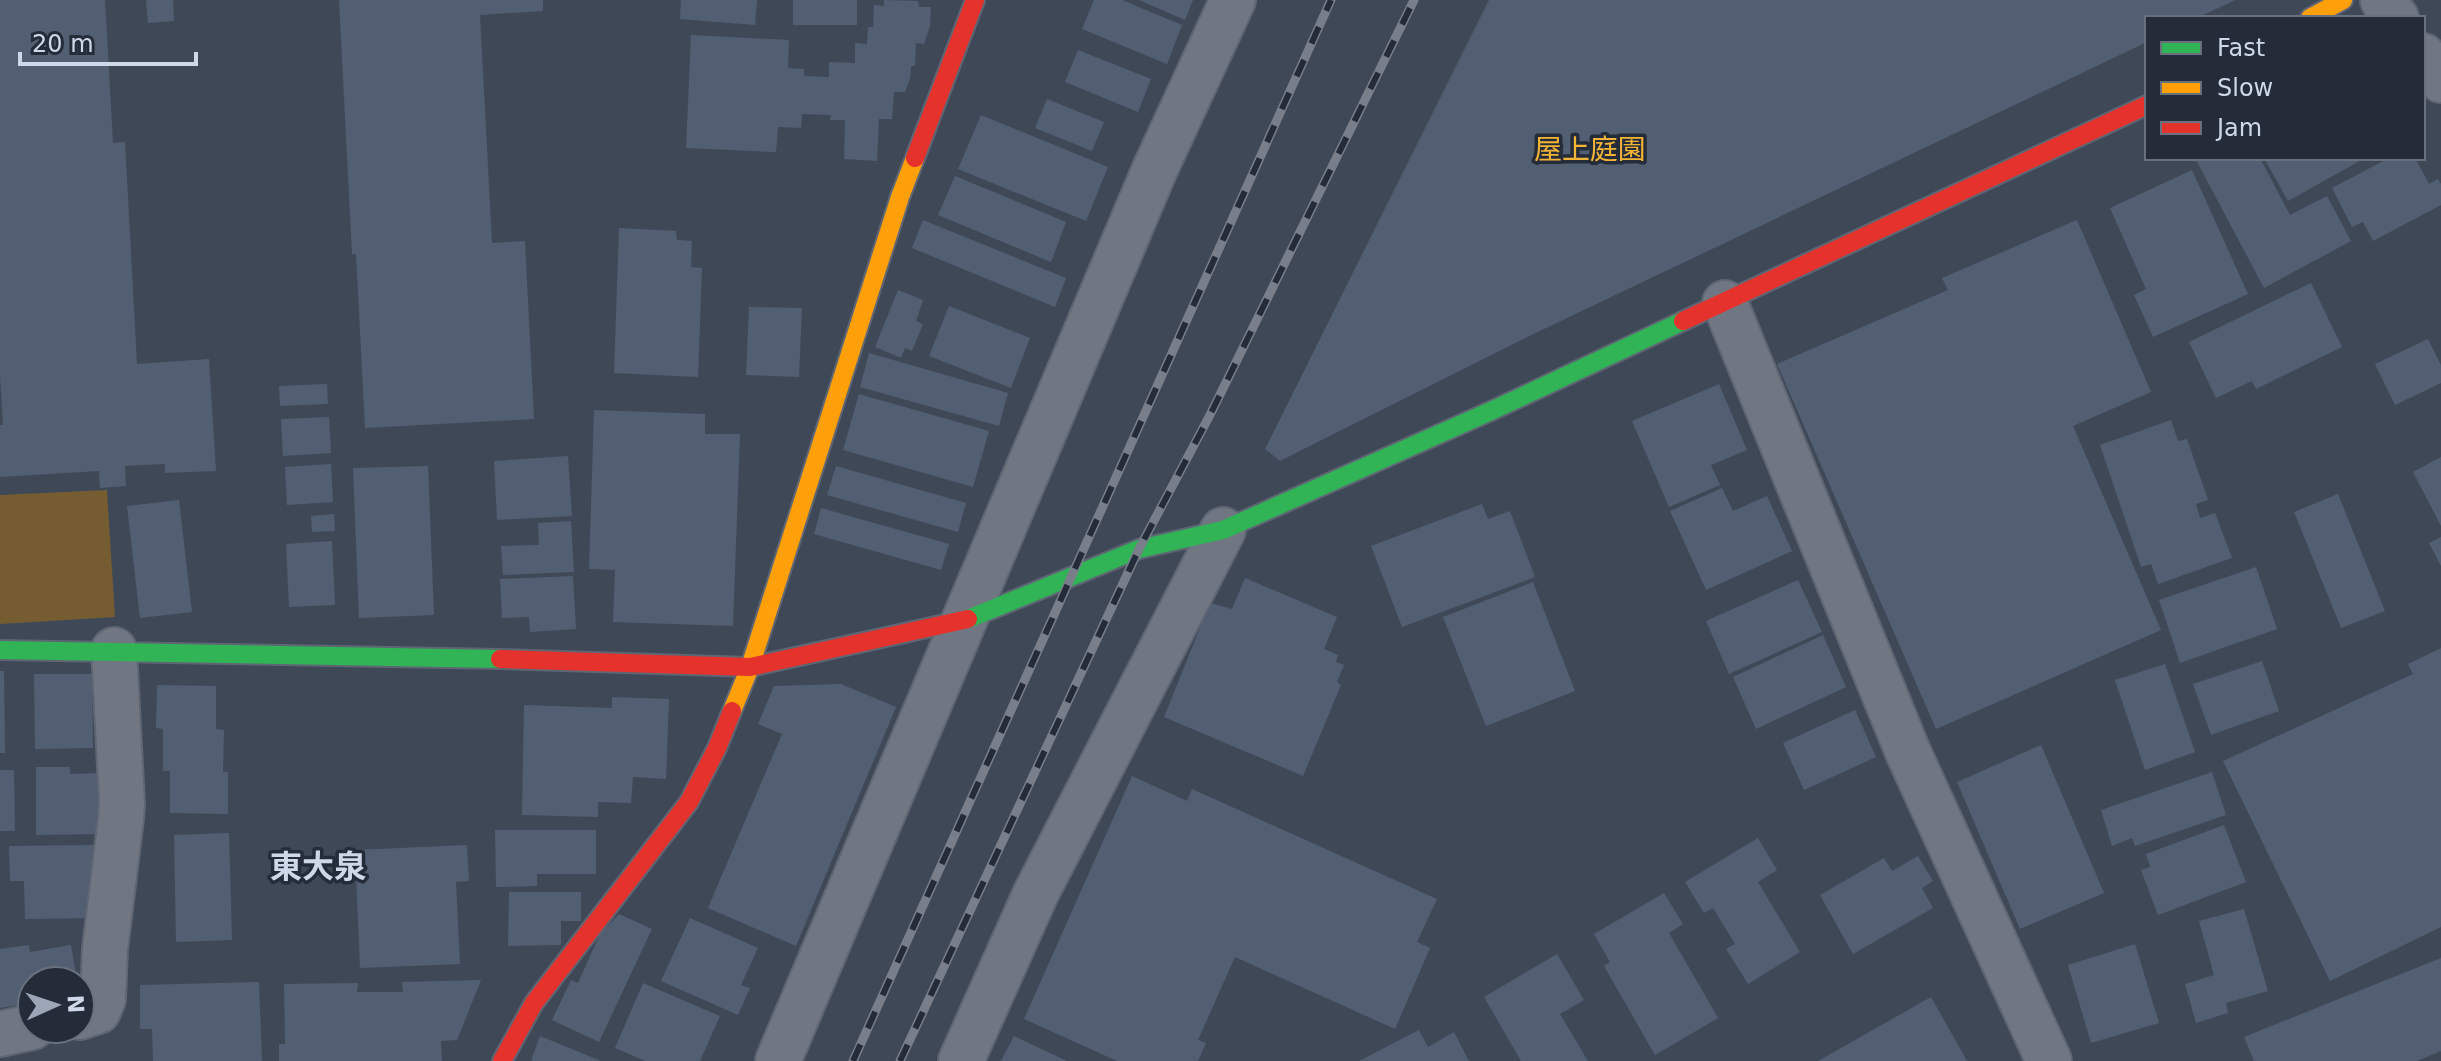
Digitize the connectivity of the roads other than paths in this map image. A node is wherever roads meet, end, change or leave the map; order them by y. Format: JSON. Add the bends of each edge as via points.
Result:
{"nodes":[{"id":1,"x":975,"y":0,"type":"edge"},
{"id":2,"x":1233,"y":0,"type":"edge"},
{"id":3,"x":2343,"y":0,"type":"edge"},
{"id":4,"x":2314,"y":16,"type":"edge"},
{"id":5,"x":2425,"y":59,"type":"edge"},
{"id":6,"x":2441,"y":80,"type":"edge"},
{"id":7,"x":2145,"y":106,"type":"edge"},
{"id":8,"x":1725,"y":303,"type":"junction"},
{"id":9,"x":1223,"y":530,"type":"junction"},
{"id":10,"x":964,"y":620,"type":"junction"},
{"id":11,"x":0,"y":650,"type":"edge"},
{"id":12,"x":114,"y":650,"type":"junction"},
{"id":13,"x":750,"y":667,"type":"junction"},
{"id":14,"x":96,"y":1012,"type":"edge"},
{"id":15,"x":502,"y":1061,"type":"edge"},
{"id":16,"x":778,"y":1061,"type":"edge"},
{"id":17,"x":961,"y":1061,"type":"edge"},
{"id":18,"x":2049,"y":1061,"type":"edge"}],
"edges":[{"from":1,"to":13,"type":"street","via":[[900,197]]},
{"from":2,"to":10,"type":"street","via":[[1155,169]]},
{"from":3,"to":4,"type":"street"},
{"from":5,"to":6,"type":"street"},
{"from":7,"to":8,"type":"street"},
{"from":8,"to":9,"type":"street"},
{"from":8,"to":18,"type":"street","via":[[1908,752]]},
{"from":9,"to":10,"type":"street","via":[[1139,549]]},
{"from":9,"to":17,"type":"street","via":[[1036,893]]},
{"from":10,"to":13,"type":"street"},
{"from":10,"to":16,"type":"street"},
{"from":11,"to":12,"type":"street"},
{"from":12,"to":13,"type":"street"},
{"from":12,"to":14,"type":"street","via":[[122,804],[103,999]]},
{"from":13,"to":15,"type":"street","via":[[689,802],[534,1003]]}]}
